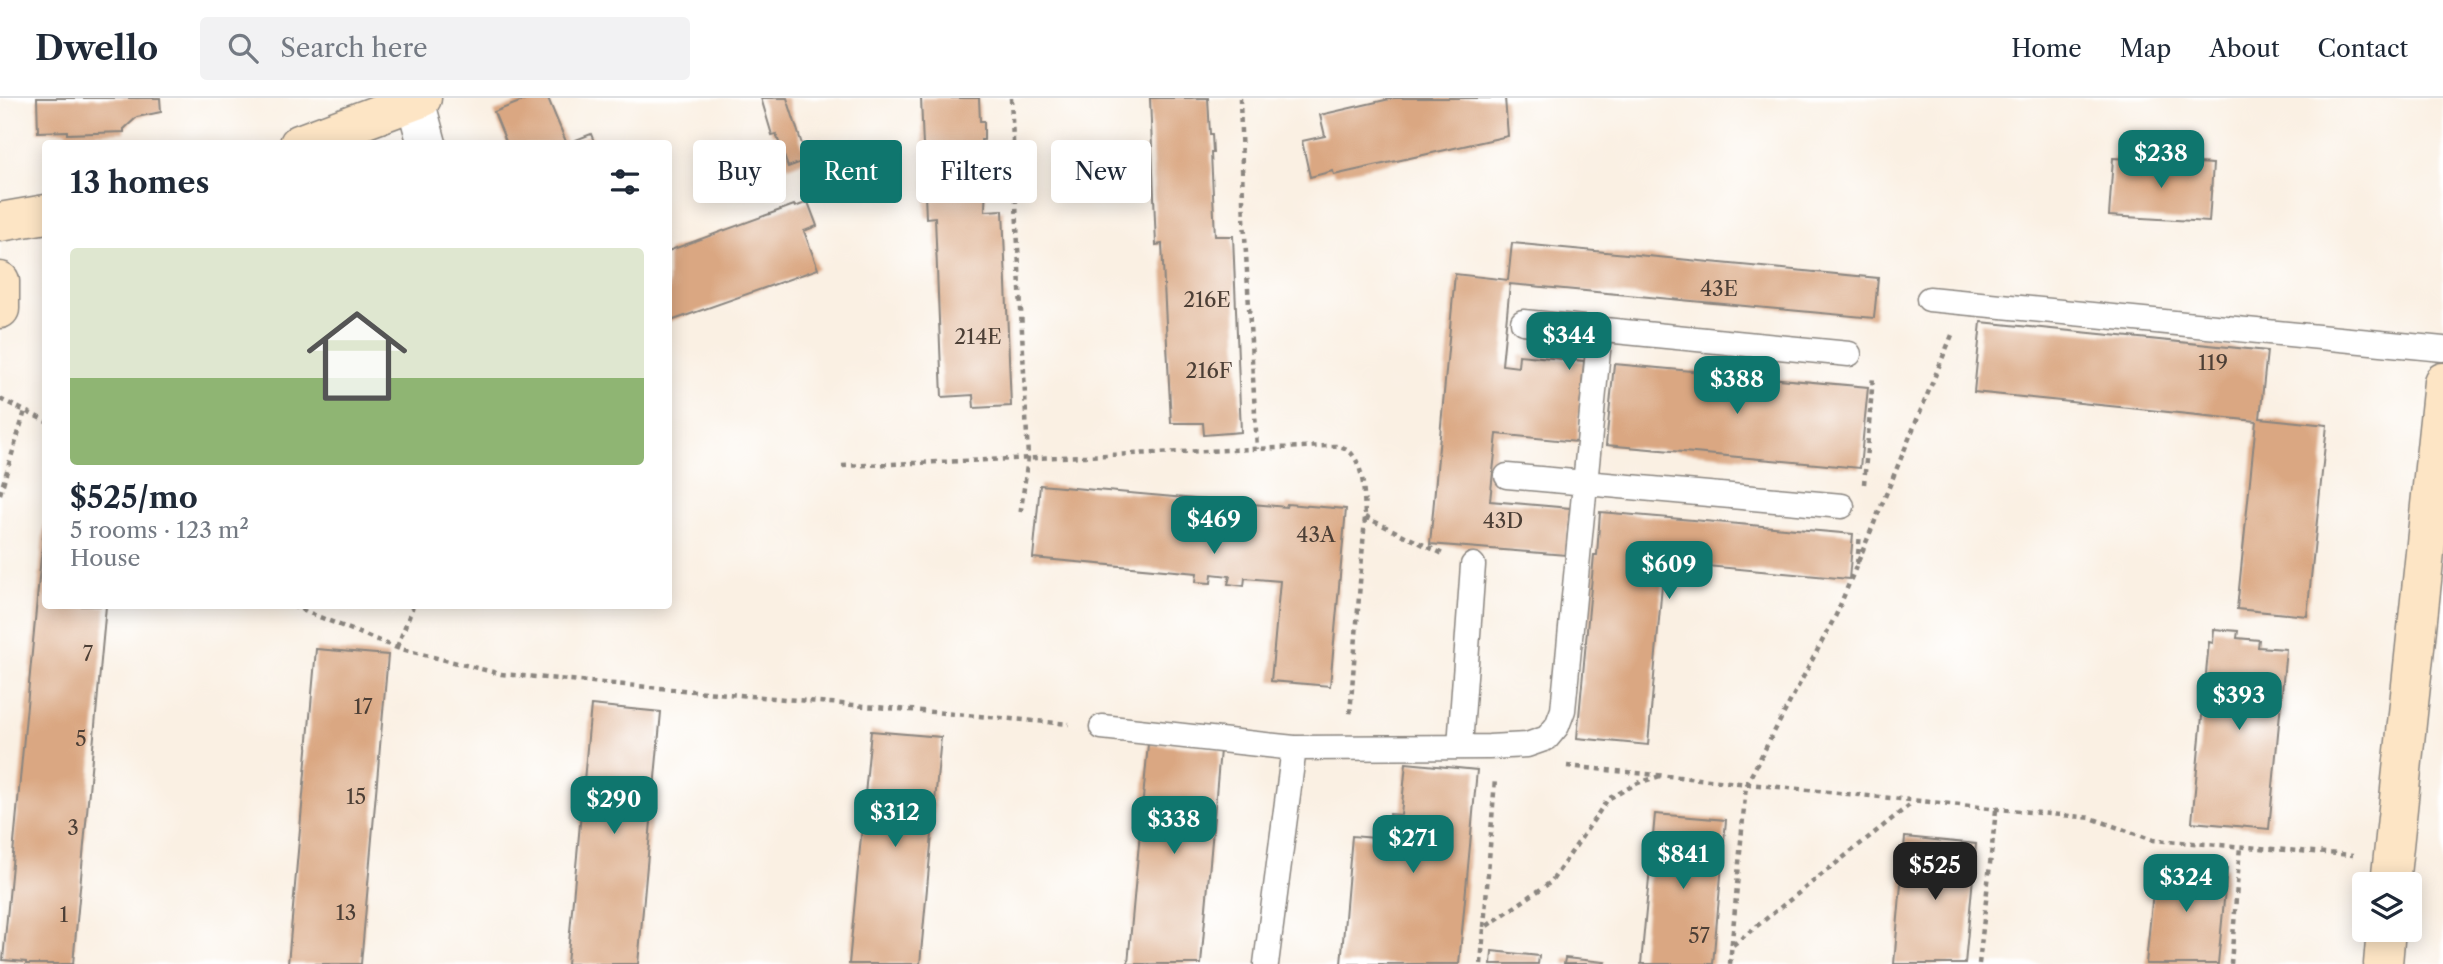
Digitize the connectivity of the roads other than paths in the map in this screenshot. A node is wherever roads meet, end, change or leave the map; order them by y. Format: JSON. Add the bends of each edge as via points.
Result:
{"nodes":[{"id":1,"x":418,"y":99,"type":"edge"},
{"id":2,"x":310,"y":140,"type":"edge"},
{"id":3,"x":426,"y":140,"type":"edge"},
{"id":4,"x":42,"y":215,"type":"edge"},
{"id":5,"x":0,"y":222,"type":"edge"},
{"id":6,"x":0,"y":281,"type":"edge"},
{"id":7,"x":1929,"y":299,"type":"dead end"},
{"id":8,"x":0,"y":309,"type":"edge"},
{"id":9,"x":1523,"y":322,"type":"dead end"},
{"id":10,"x":1600,"y":330,"type":"junction"},
{"id":11,"x":2443,"y":349,"type":"edge"},
{"id":12,"x":1849,"y":354,"type":"dead end"},
{"id":13,"x":2443,"y":382,"type":"edge"},
{"id":14,"x":1507,"y":476,"type":"dead end"},
{"id":15,"x":1585,"y":482,"type":"junction"},
{"id":16,"x":1853,"y":500,"type":"road end"},
{"id":17,"x":1473,"y":565,"type":"road end"},
{"id":18,"x":1102,"y":727,"type":"road end"},
{"id":19,"x":1460,"y":746,"type":"junction"},
{"id":20,"x":1294,"y":748,"type":"junction"},
{"id":21,"x":2391,"y":872,"type":"edge"},
{"id":22,"x":2385,"y":942,"type":"edge"},
{"id":23,"x":1266,"y":964,"type":"edge"},
{"id":24,"x":2383,"y":964,"type":"edge"}],
"edges":[{"from":1,"to":2,"type":"street"},
{"from":1,"to":3,"type":"street"},
{"from":4,"to":5,"type":"street"},
{"from":6,"to":8,"type":"street"},
{"from":7,"to":11,"type":"lane"},
{"from":9,"to":10,"type":"lane"},
{"from":10,"to":12,"type":"lane"},
{"from":10,"to":15,"type":"lane"},
{"from":13,"to":21,"type":"street"},
{"from":14,"to":15,"type":"lane"},
{"from":15,"to":16,"type":"lane"},
{"from":15,"to":19,"type":"lane","via":[[1558,726],[1547,738],[1527,745]]},
{"from":17,"to":19,"type":"lane"},
{"from":18,"to":20,"type":"lane"},
{"from":19,"to":20,"type":"lane"},
{"from":20,"to":23,"type":"lane"},
{"from":22,"to":24,"type":"street"}]}
